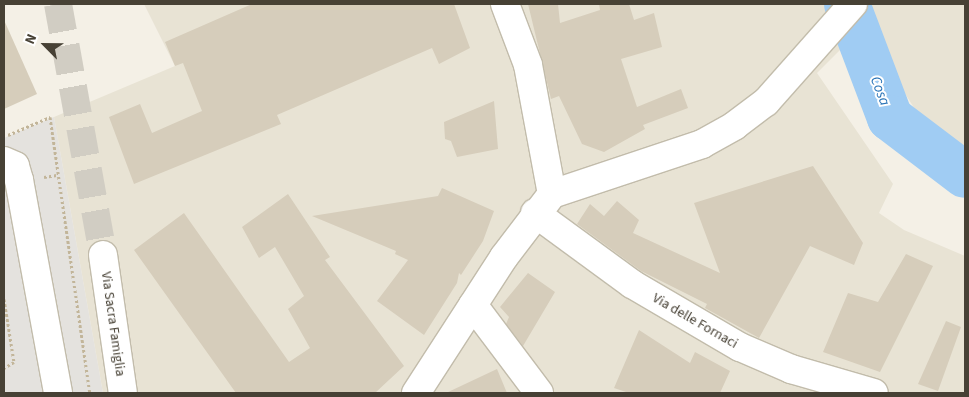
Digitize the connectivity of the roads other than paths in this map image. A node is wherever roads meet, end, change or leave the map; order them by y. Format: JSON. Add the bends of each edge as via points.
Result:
{"nodes":[{"id":1,"x":505,"y":4,"type":"edge"},
{"id":2,"x":853,"y":4,"type":"edge"},
{"id":3,"x":4,"y":161,"type":"edge"},
{"id":4,"x":544,"y":204,"type":"junction"},
{"id":5,"x":103,"y":255,"type":"tunnel mouth"},
{"id":6,"x":473,"y":305,"type":"junction"},
{"id":7,"x":58,"y":393,"type":"edge"},
{"id":8,"x":123,"y":393,"type":"edge"},
{"id":9,"x":416,"y":393,"type":"edge"},
{"id":10,"x":539,"y":393,"type":"edge"},
{"id":11,"x":874,"y":393,"type":"edge"}],
"edges":[{"from":1,"to":4,"type":"street","via":[[528,65]]},
{"from":2,"to":4,"type":"street","via":[[766,102],[702,144]]},
{"from":3,"to":7,"type":"street","via":[[15,166],[20,180]]},
{"from":4,"to":6,"type":"street"},
{"from":4,"to":11,"type":"street","name":"Via delle Fornaci","via":[[632,284],[740,347],[791,369]]},
{"from":5,"to":8,"type":"street","name":"Via Sacra Famiglia"},
{"from":6,"to":9,"type":"street"},
{"from":6,"to":10,"type":"street"}]}
